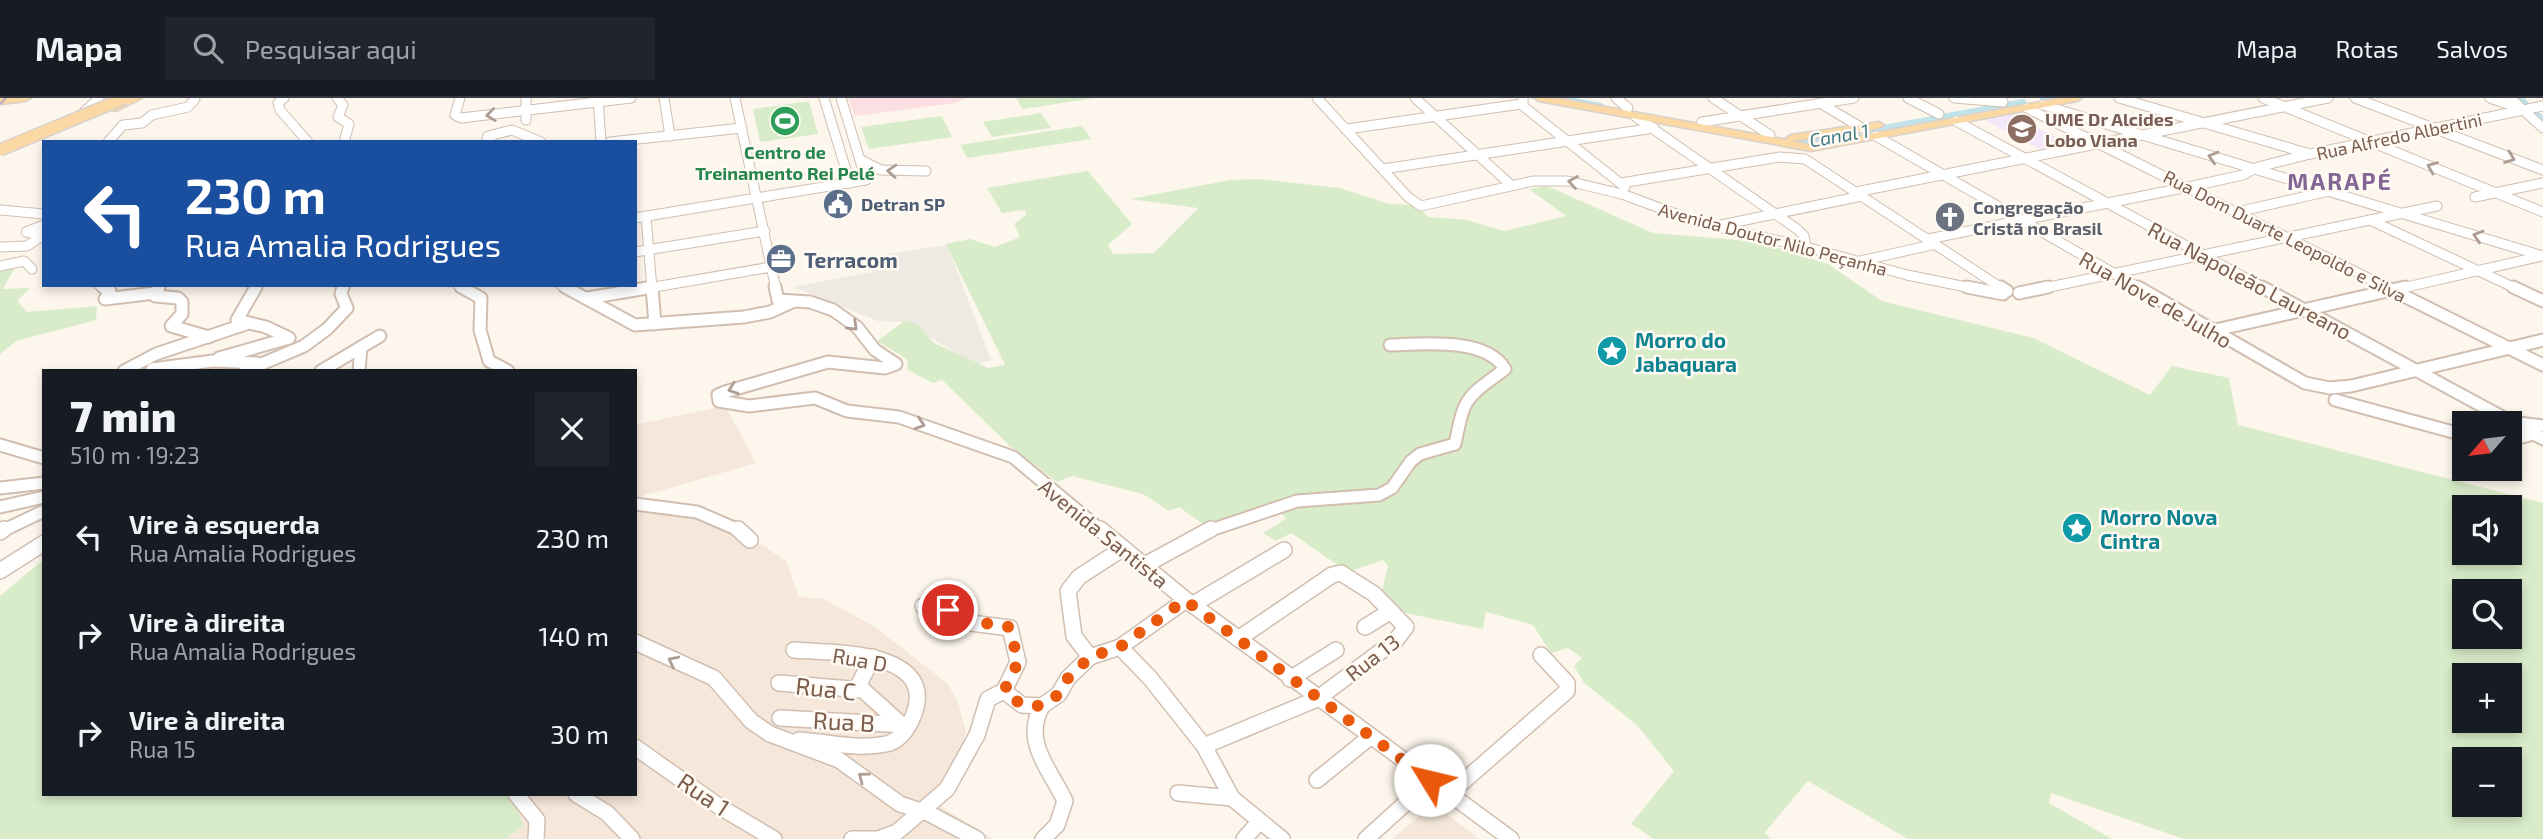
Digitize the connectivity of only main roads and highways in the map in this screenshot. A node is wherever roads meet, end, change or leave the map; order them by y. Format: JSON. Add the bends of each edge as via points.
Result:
{"nodes":[{"id":1,"x":26,"y":98,"type":"edge"},
{"id":2,"x":106,"y":98,"type":"edge"},
{"id":3,"x":125,"y":98,"type":"edge"},
{"id":4,"x":137,"y":98,"type":"edge"},
{"id":5,"x":1539,"y":98,"type":"edge"},
{"id":6,"x":1579,"y":98,"type":"edge"},
{"id":7,"x":2077,"y":98,"type":"edge"},
{"id":8,"x":1612,"y":100,"type":"edge"},
{"id":9,"x":2023,"y":100,"type":"edge"},
{"id":10,"x":1,"y":101,"type":"edge"},
{"id":11,"x":1640,"y":117,"type":"junction"},
{"id":12,"x":0,"y":153,"type":"edge"}],
"edges":[{"from":1,"to":10,"type":"main road"},
{"from":2,"to":12,"type":"main road","via":[[94,113]]},
{"from":3,"to":12,"type":"main road","bridge":true},
{"from":4,"to":12,"type":"main road"},
{"from":5,"to":11,"type":"main road"},
{"from":6,"to":8,"type":"main road"},
{"from":7,"to":9,"type":"main road","via":[[2043,104]]},
{"from":8,"to":11,"type":"main road"},
{"from":9,"to":11,"type":"main road","via":[[1808,138],[1770,135],[1747,126]]},
{"from":9,"to":11,"type":"main road","via":[[1956,121],[1786,151]]}]}
